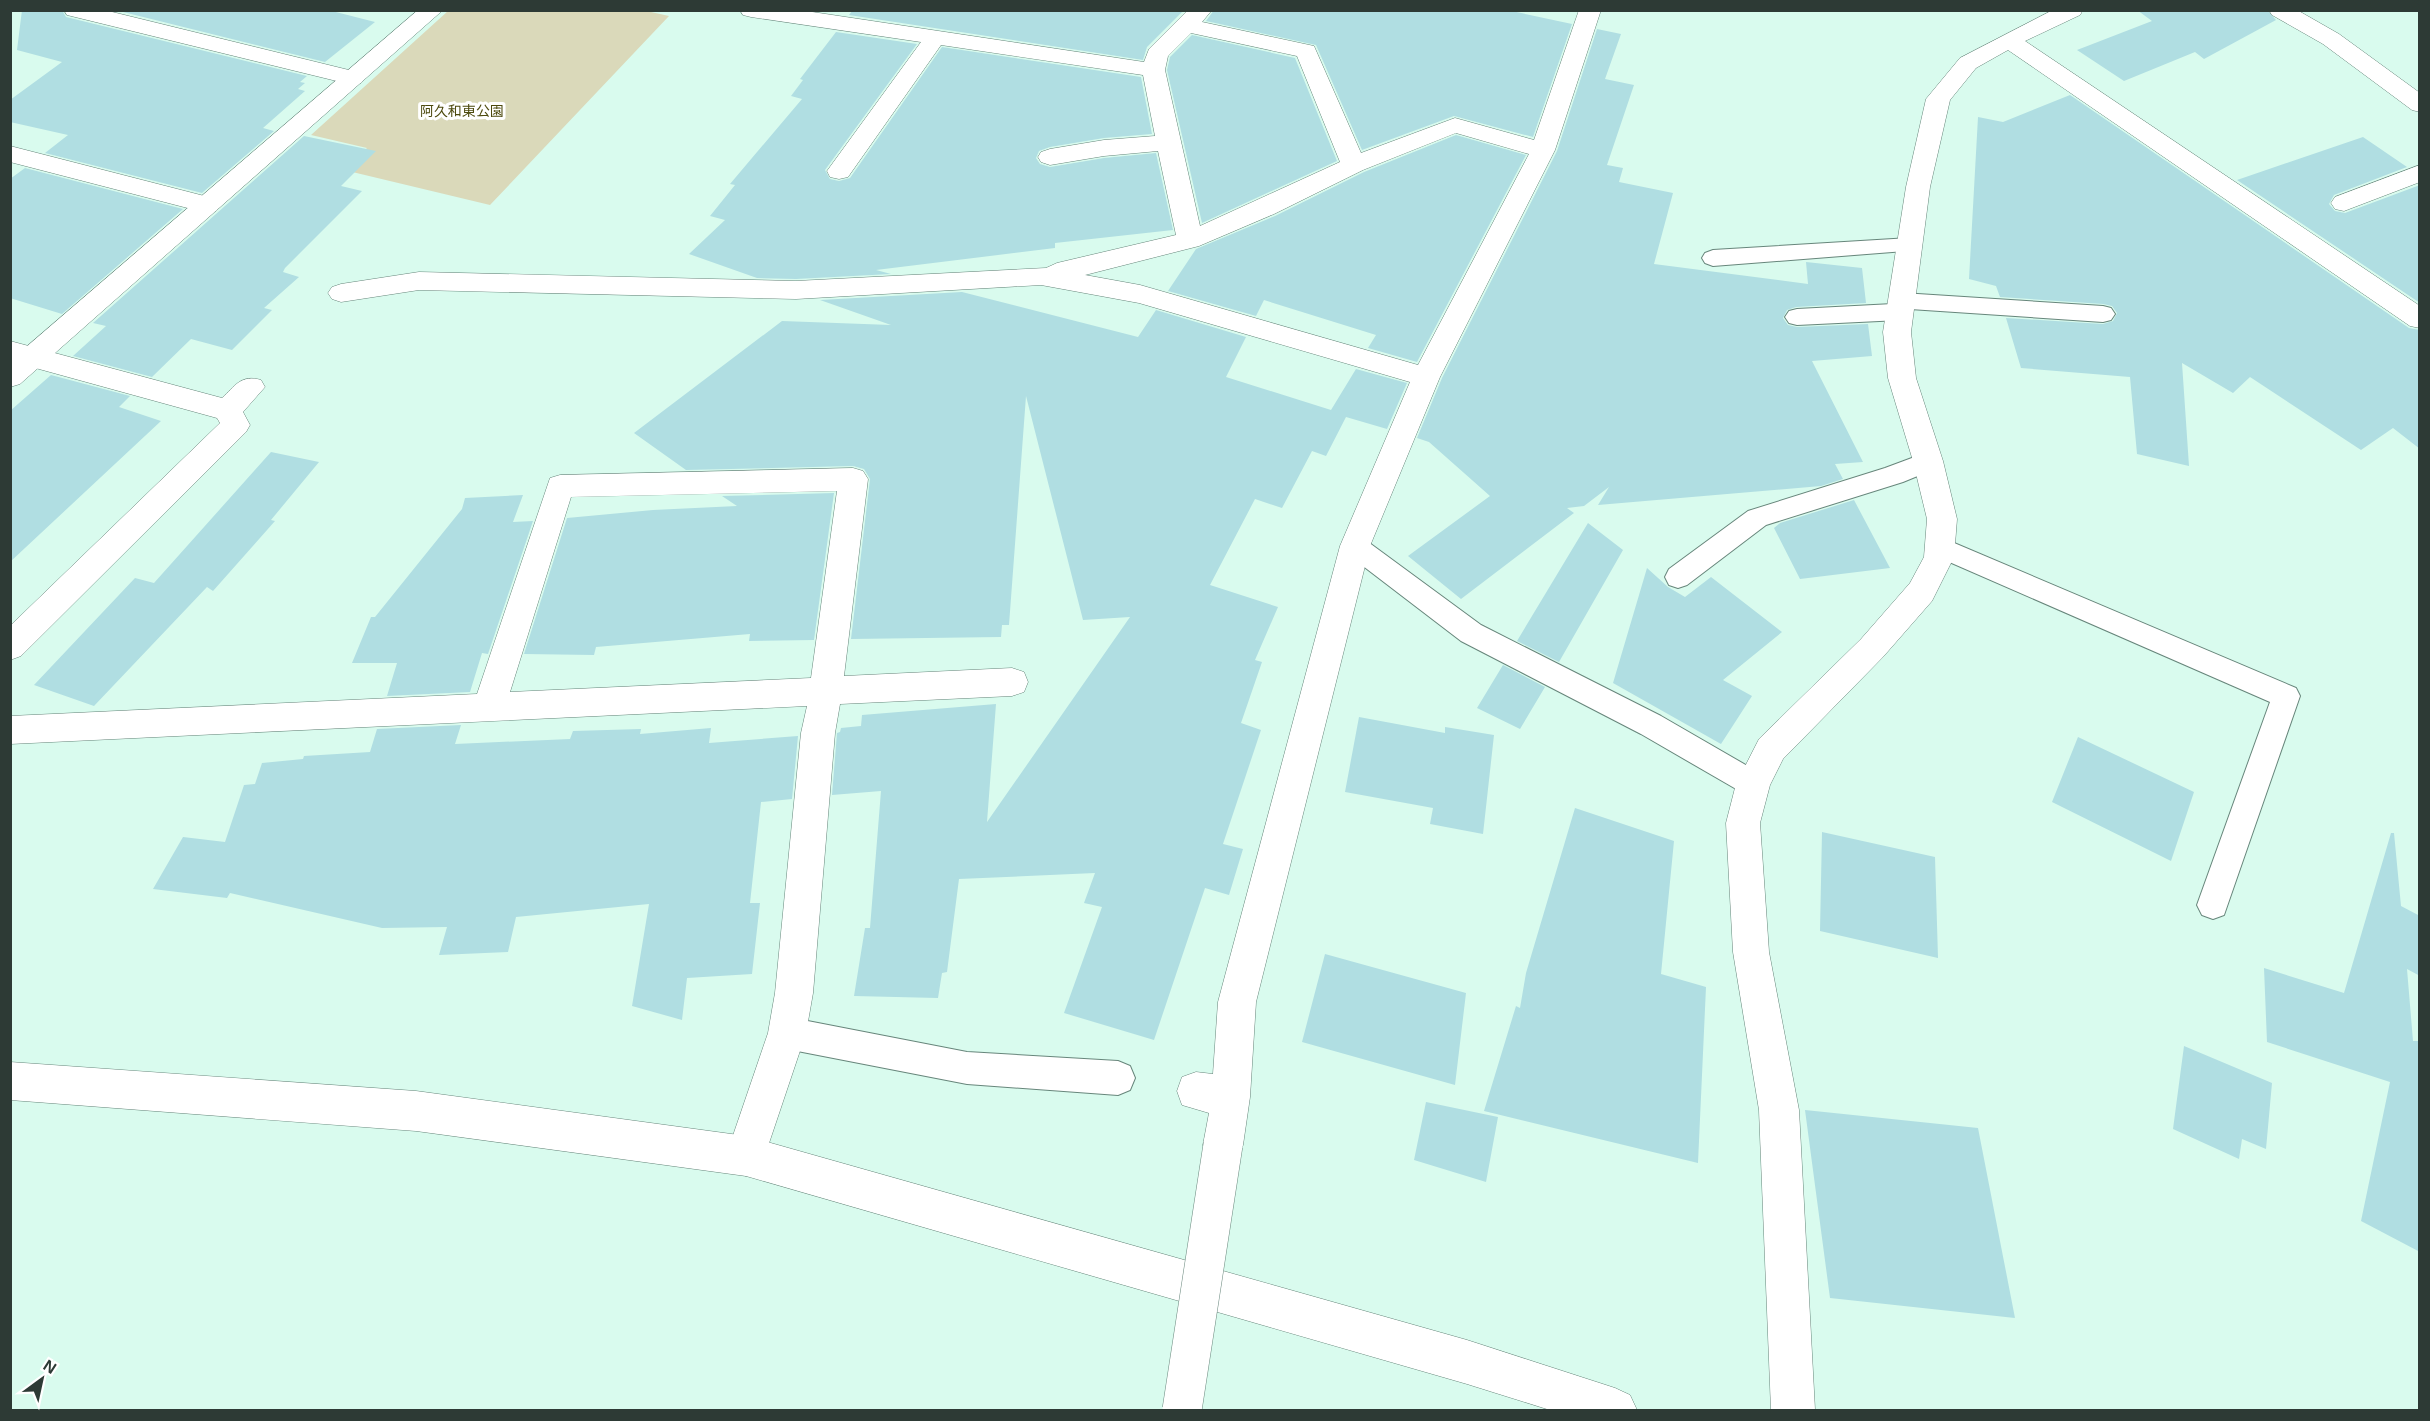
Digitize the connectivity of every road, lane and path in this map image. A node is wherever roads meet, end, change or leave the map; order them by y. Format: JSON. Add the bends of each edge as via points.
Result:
{"nodes":[{"id":1,"x":75,"y":10,"type":"edge"},
{"id":2,"x":432,"y":10,"type":"edge"},
{"id":3,"x":751,"y":10,"type":"edge"},
{"id":4,"x":1590,"y":10,"type":"edge"},
{"id":5,"x":2072,"y":10,"type":"edge"},
{"id":6,"x":2280,"y":10,"type":"edge"},
{"id":7,"x":1192,"y":18,"type":"edge"},
{"id":8,"x":935,"y":38,"type":"junction"},
{"id":9,"x":2009,"y":40,"type":"junction"},
{"id":10,"x":1153,"y":70,"type":"junction"},
{"id":11,"x":353,"y":78,"type":"junction"},
{"id":12,"x":2420,"y":105,"type":"edge"},
{"id":13,"x":1169,"y":142,"type":"junction"},
{"id":14,"x":1543,"y":150,"type":"junction"},
{"id":15,"x":10,"y":154,"type":"edge"},
{"id":16,"x":1050,"y":158,"type":"dead end"},
{"id":17,"x":1354,"y":165,"type":"junction"},
{"id":18,"x":839,"y":171,"type":"dead end"},
{"id":19,"x":2420,"y":173,"type":"edge"},
{"id":20,"x":2344,"y":203,"type":"dead end"},
{"id":21,"x":207,"y":206,"type":"junction"},
{"id":22,"x":1190,"y":240,"type":"junction"},
{"id":23,"x":1910,"y":245,"type":"junction"},
{"id":24,"x":1713,"y":258,"type":"dead end"},
{"id":25,"x":1041,"y":276,"type":"junction"},
{"id":26,"x":341,"y":293,"type":"dead end"},
{"id":27,"x":1901,"y":306,"type":"junction"},
{"id":28,"x":2103,"y":314,"type":"dead end"},
{"id":29,"x":1797,"y":316,"type":"dead end"},
{"id":30,"x":2420,"y":320,"type":"edge"},
{"id":31,"x":21,"y":354,"type":"edge"},
{"id":32,"x":10,"y":377,"type":"edge"},
{"id":33,"x":1426,"y":377,"type":"junction"},
{"id":34,"x":251,"y":387,"type":"dead end"},
{"id":35,"x":227,"y":410,"type":"junction"},
{"id":36,"x":1928,"y":461,"type":"junction"},
{"id":37,"x":1355,"y":546,"type":"junction"},
{"id":38,"x":1940,"y":547,"type":"junction"},
{"id":39,"x":1678,"y":577,"type":"dead end"},
{"id":40,"x":10,"y":647,"type":"edge"},
{"id":41,"x":1012,"y":682,"type":"dead end"},
{"id":42,"x":826,"y":691,"type":"junction"},
{"id":43,"x":489,"y":707,"type":"junction"},
{"id":44,"x":10,"y":730,"type":"edge"},
{"id":45,"x":1753,"y":784,"type":"junction"},
{"id":46,"x":2212,"y":905,"type":"dead end"},
{"id":47,"x":787,"y":1033,"type":"junction"},
{"id":48,"x":1118,"y":1078,"type":"dead end"},
{"id":49,"x":10,"y":1082,"type":"edge"},
{"id":50,"x":746,"y":1156,"type":"junction"},
{"id":51,"x":1182,"y":1410,"type":"edge"},
{"id":52,"x":1615,"y":1410,"type":"edge"},
{"id":53,"x":1793,"y":1410,"type":"edge"}],
"edges":[{"from":1,"to":11,"type":"street"},
{"from":2,"to":11,"type":"street"},
{"from":3,"to":8,"type":"street"},
{"from":4,"to":14,"type":"street"},
{"from":5,"to":9,"type":"street"},
{"from":6,"to":12,"type":"street","via":[[2331,39]]},
{"from":7,"to":10,"type":"street","via":[[1157,54]]},
{"from":7,"to":17,"type":"street","via":[[1306,51]]},
{"from":8,"to":10,"type":"street"},
{"from":8,"to":18,"type":"street"},
{"from":9,"to":23,"type":"street","via":[[1968,63],[1938,99],[1918,187]]},
{"from":9,"to":30,"type":"street"},
{"from":10,"to":13,"type":"street"},
{"from":11,"to":21,"type":"street"},
{"from":13,"to":16,"type":"street"},
{"from":13,"to":22,"type":"street"},
{"from":14,"to":17,"type":"street","via":[[1455,125]]},
{"from":14,"to":33,"type":"street"},
{"from":15,"to":21,"type":"street"},
{"from":17,"to":22,"type":"street"},
{"from":19,"to":20,"type":"street"},
{"from":21,"to":31,"type":"street"},
{"from":22,"to":25,"type":"street"},
{"from":23,"to":24,"type":"lane"},
{"from":23,"to":27,"type":"street"},
{"from":25,"to":26,"type":"street","via":[[796,290],[419,281]]},
{"from":25,"to":33,"type":"street","via":[[1140,294]]},
{"from":27,"to":28,"type":"lane"},
{"from":27,"to":29,"type":"lane"},
{"from":27,"to":36,"type":"street","via":[[1897,332],[1902,378]]},
{"from":31,"to":32,"type":"street"},
{"from":31,"to":35,"type":"street"},
{"from":33,"to":37,"type":"street"},
{"from":34,"to":35,"type":"street"},
{"from":35,"to":40,"type":"street","via":[[236,425]]},
{"from":36,"to":38,"type":"street","via":[[1942,519]]},
{"from":36,"to":39,"type":"lane","via":[[1756,518]]},
{"from":37,"to":45,"type":"lane","via":[[1471,633],[1651,725]]},
{"from":37,"to":51,"type":"street","bridge":true,"via":[[1214,1094],[1223,1145]]},
{"from":38,"to":45,"type":"street","via":[[1921,592],[1872,648],[1770,749]]},
{"from":38,"to":46,"type":"lane","via":[[2286,696]]},
{"from":41,"to":42,"type":"street"},
{"from":42,"to":43,"type":"street"},
{"from":42,"to":43,"type":"street","via":[[853,479],[560,486]]},
{"from":42,"to":47,"type":"street","via":[[818,733]]},
{"from":43,"to":44,"type":"street"},
{"from":45,"to":53,"type":"street","via":[[1743,823],[1751,952],[1779,1110]]},
{"from":47,"to":48,"type":"lane","via":[[967,1068]]},
{"from":47,"to":50,"type":"street"},
{"from":49,"to":50,"type":"street","via":[[416,1111]]},
{"from":50,"to":52,"type":"street","via":[[1467,1362]]}]}
